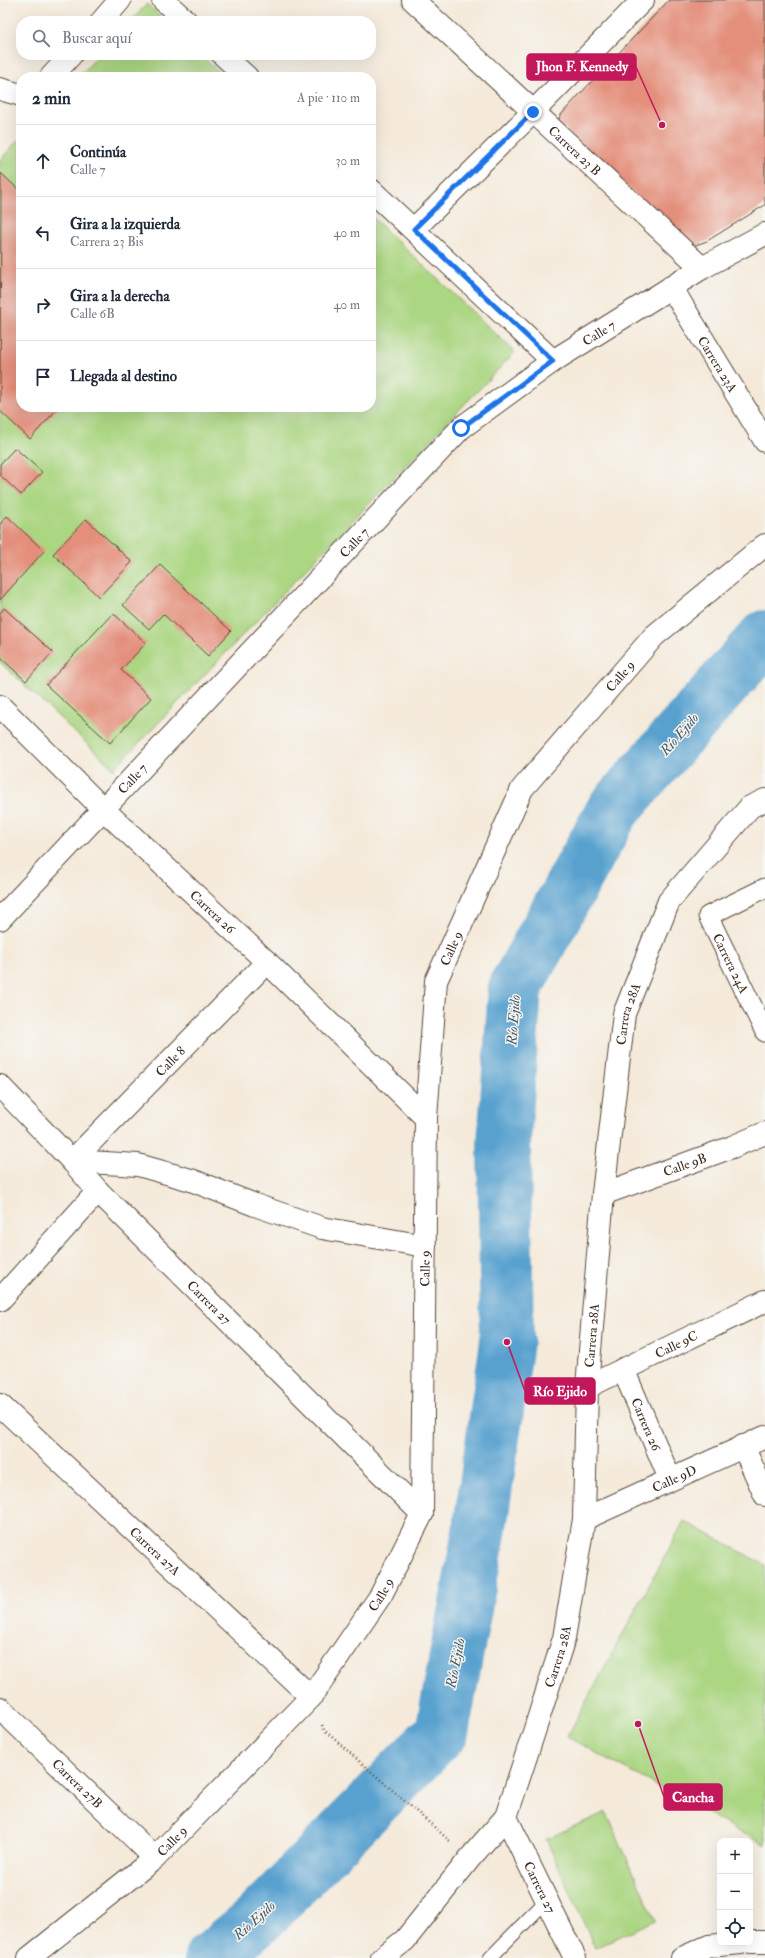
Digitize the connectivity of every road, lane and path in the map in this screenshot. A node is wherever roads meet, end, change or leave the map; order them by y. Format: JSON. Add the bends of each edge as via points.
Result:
{"nodes":[{"id":1,"x":120,"y":0,"type":"edge"},
{"id":2,"x":163,"y":0,"type":"edge"},
{"id":3,"x":413,"y":0,"type":"edge"},
{"id":4,"x":643,"y":0,"type":"edge"},
{"id":5,"x":106,"y":16,"type":"edge"},
{"id":6,"x":181,"y":16,"type":"edge"},
{"id":7,"x":67,"y":60,"type":"edge"},
{"id":8,"x":229,"y":60,"type":"edge"},
{"id":9,"x":56,"y":72,"type":"edge"},
{"id":10,"x":242,"y":72,"type":"edge"},
{"id":11,"x":0,"y":89,"type":"edge"},
{"id":12,"x":16,"y":94,"type":"edge"},
{"id":13,"x":533,"y":112,"type":"junction"},
{"id":14,"x":376,"y":195,"type":"edge"},
{"id":15,"x":414,"y":229,"type":"junction"},
{"id":16,"x":765,"y":234,"type":"edge"},
{"id":17,"x":702,"y":268,"type":"junction"},
{"id":18,"x":671,"y":287,"type":"junction"},
{"id":19,"x":553,"y":361,"type":"junction"},
{"id":20,"x":765,"y":440,"type":"edge"},
{"id":21,"x":765,"y":545,"type":"edge"},
{"id":22,"x":0,"y":706,"type":"edge"},
{"id":23,"x":765,"y":800,"type":"edge"},
{"id":24,"x":103,"y":808,"type":"junction"},
{"id":25,"x":765,"y":888,"type":"edge"},
{"id":26,"x":0,"y":919,"type":"edge"},
{"id":27,"x":267,"y":962,"type":"junction"},
{"id":28,"x":765,"y":1032,"type":"edge"},
{"id":29,"x":0,"y":1086,"type":"edge"},
{"id":30,"x":426,"y":1118,"type":"junction"},
{"id":31,"x":765,"y":1133,"type":"edge"},
{"id":32,"x":72,"y":1161,"type":"junction"},
{"id":33,"x":98,"y":1191,"type":"junction"},
{"id":34,"x":603,"y":1194,"type":"junction"},
{"id":35,"x":425,"y":1246,"type":"junction"},
{"id":36,"x":0,"y":1300,"type":"edge"},
{"id":37,"x":765,"y":1301,"type":"edge"},
{"id":38,"x":624,"y":1369,"type":"junction"},
{"id":39,"x":587,"y":1387,"type":"junction"},
{"id":40,"x":0,"y":1406,"type":"edge"},
{"id":41,"x":765,"y":1437,"type":"edge"},
{"id":42,"x":743,"y":1446,"type":"junction"},
{"id":43,"x":670,"y":1479,"type":"junction"},
{"id":44,"x":765,"y":1495,"type":"edge"},
{"id":45,"x":422,"y":1514,"type":"junction"},
{"id":46,"x":584,"y":1519,"type":"junction"},
{"id":47,"x":311,"y":1697,"type":"junction"},
{"id":48,"x":0,"y":1708,"type":"edge"},
{"id":49,"x":324,"y":1730,"type":"dead end"},
{"id":50,"x":506,"y":1817,"type":"junction"},
{"id":51,"x":451,"y":1841,"type":"dead end"},
{"id":52,"x":155,"y":1858,"type":"junction"},
{"id":53,"x":547,"y":1900,"type":"junction"},
{"id":54,"x":753,"y":1942,"type":"edge"},
{"id":55,"x":765,"y":1942,"type":"edge"},
{"id":56,"x":730,"y":1946,"type":"edge"},
{"id":57,"x":711,"y":1952,"type":"edge"},
{"id":58,"x":29,"y":1958,"type":"edge"},
{"id":59,"x":382,"y":1958,"type":"edge"},
{"id":60,"x":490,"y":1958,"type":"edge"},
{"id":61,"x":575,"y":1958,"type":"edge"},
{"id":62,"x":682,"y":1958,"type":"edge"}],
"edges":[{"from":1,"to":5,"type":"street"},
{"from":2,"to":6,"type":"street"},
{"from":3,"to":13,"type":"street","name":"Carrera 23 B"},
{"from":4,"to":13,"type":"street"},
{"from":7,"to":9,"type":"street"},
{"from":8,"to":10,"type":"street"},
{"from":11,"to":12,"type":"street"},
{"from":13,"to":15,"type":"street"},
{"from":13,"to":17,"type":"street","name":"Carrera 23 B"},
{"from":14,"to":15,"type":"street"},
{"from":15,"to":19,"type":"street"},
{"from":16,"to":17,"type":"street","name":"Calle 7"},
{"from":17,"to":18,"type":"street","name":"Calle 7"},
{"from":18,"to":19,"type":"street","name":"Calle 7"},
{"from":18,"to":20,"type":"street","name":"Carrera 23A"},
{"from":19,"to":24,"type":"street","name":"Calle 7","via":[[461,428]]},
{"from":21,"to":30,"type":"street","name":"Calle 9","via":[[654,636],[522,790],[436,981]]},
{"from":22,"to":24,"type":"street","name":"Carrera 26"},
{"from":23,"to":34,"type":"street","name":"Carrera 28A","via":[[750,807],[669,901],[666,908],[624,1014]]},
{"from":24,"to":26,"type":"street","name":"Calle 7"},
{"from":24,"to":27,"type":"street","name":"Carrera 26"},
{"from":25,"to":28,"type":"street","name":"Carrera 24A","via":[[708,916]]},
{"from":27,"to":30,"type":"street","name":"Carrera 26"},
{"from":27,"to":32,"type":"street","name":"Calle 8"},
{"from":29,"to":32,"type":"street","name":"Carrera 27"},
{"from":30,"to":35,"type":"street","name":"Calle 9"},
{"from":31,"to":34,"type":"street","name":"Calle 9B"},
{"from":32,"to":33,"type":"street","name":"Carrera 27"},
{"from":32,"to":35,"type":"street","via":[[138,1166],[191,1180],[322,1228]]},
{"from":33,"to":36,"type":"street"},
{"from":33,"to":45,"type":"street","name":"Carrera 27"},
{"from":34,"to":39,"type":"street","name":"Carrera 28A"},
{"from":35,"to":45,"type":"street","name":"Calle 9"},
{"from":37,"to":38,"type":"street","name":"Calle 9C"},
{"from":38,"to":39,"type":"street","name":"Calle 9C"},
{"from":38,"to":43,"type":"street","name":"Carrera 26"},
{"from":39,"to":46,"type":"street","name":"Carrera 28A"},
{"from":40,"to":47,"type":"street","name":"Carrera 27A"},
{"from":41,"to":42,"type":"street","name":"Calle 9D"},
{"from":42,"to":43,"type":"street","name":"Calle 9D"},
{"from":42,"to":44,"type":"street"},
{"from":43,"to":46,"type":"street","name":"Calle 9D"},
{"from":45,"to":47,"type":"street","name":"Calle 9","via":[[381,1595]]},
{"from":46,"to":50,"type":"street","name":"Carrera 28A","via":[[564,1638]]},
{"from":47,"to":52,"type":"street","name":"Calle 9"},
{"from":48,"to":52,"type":"street","name":"Carrera 27B"},
{"from":49,"to":51,"type":"path"},
{"from":50,"to":53,"type":"street","name":"Carrera 27"},
{"from":50,"to":59,"type":"street","name":"Carrera 28A","via":[[405,1940]]},
{"from":52,"to":58,"type":"street","name":"Calle 9"},
{"from":53,"to":60,"type":"lane"},
{"from":53,"to":61,"type":"street","name":"Carrera 27"},
{"from":54,"to":55,"type":"street"},
{"from":56,"to":57,"type":"street"},
{"from":57,"to":62,"type":"street"}]}
